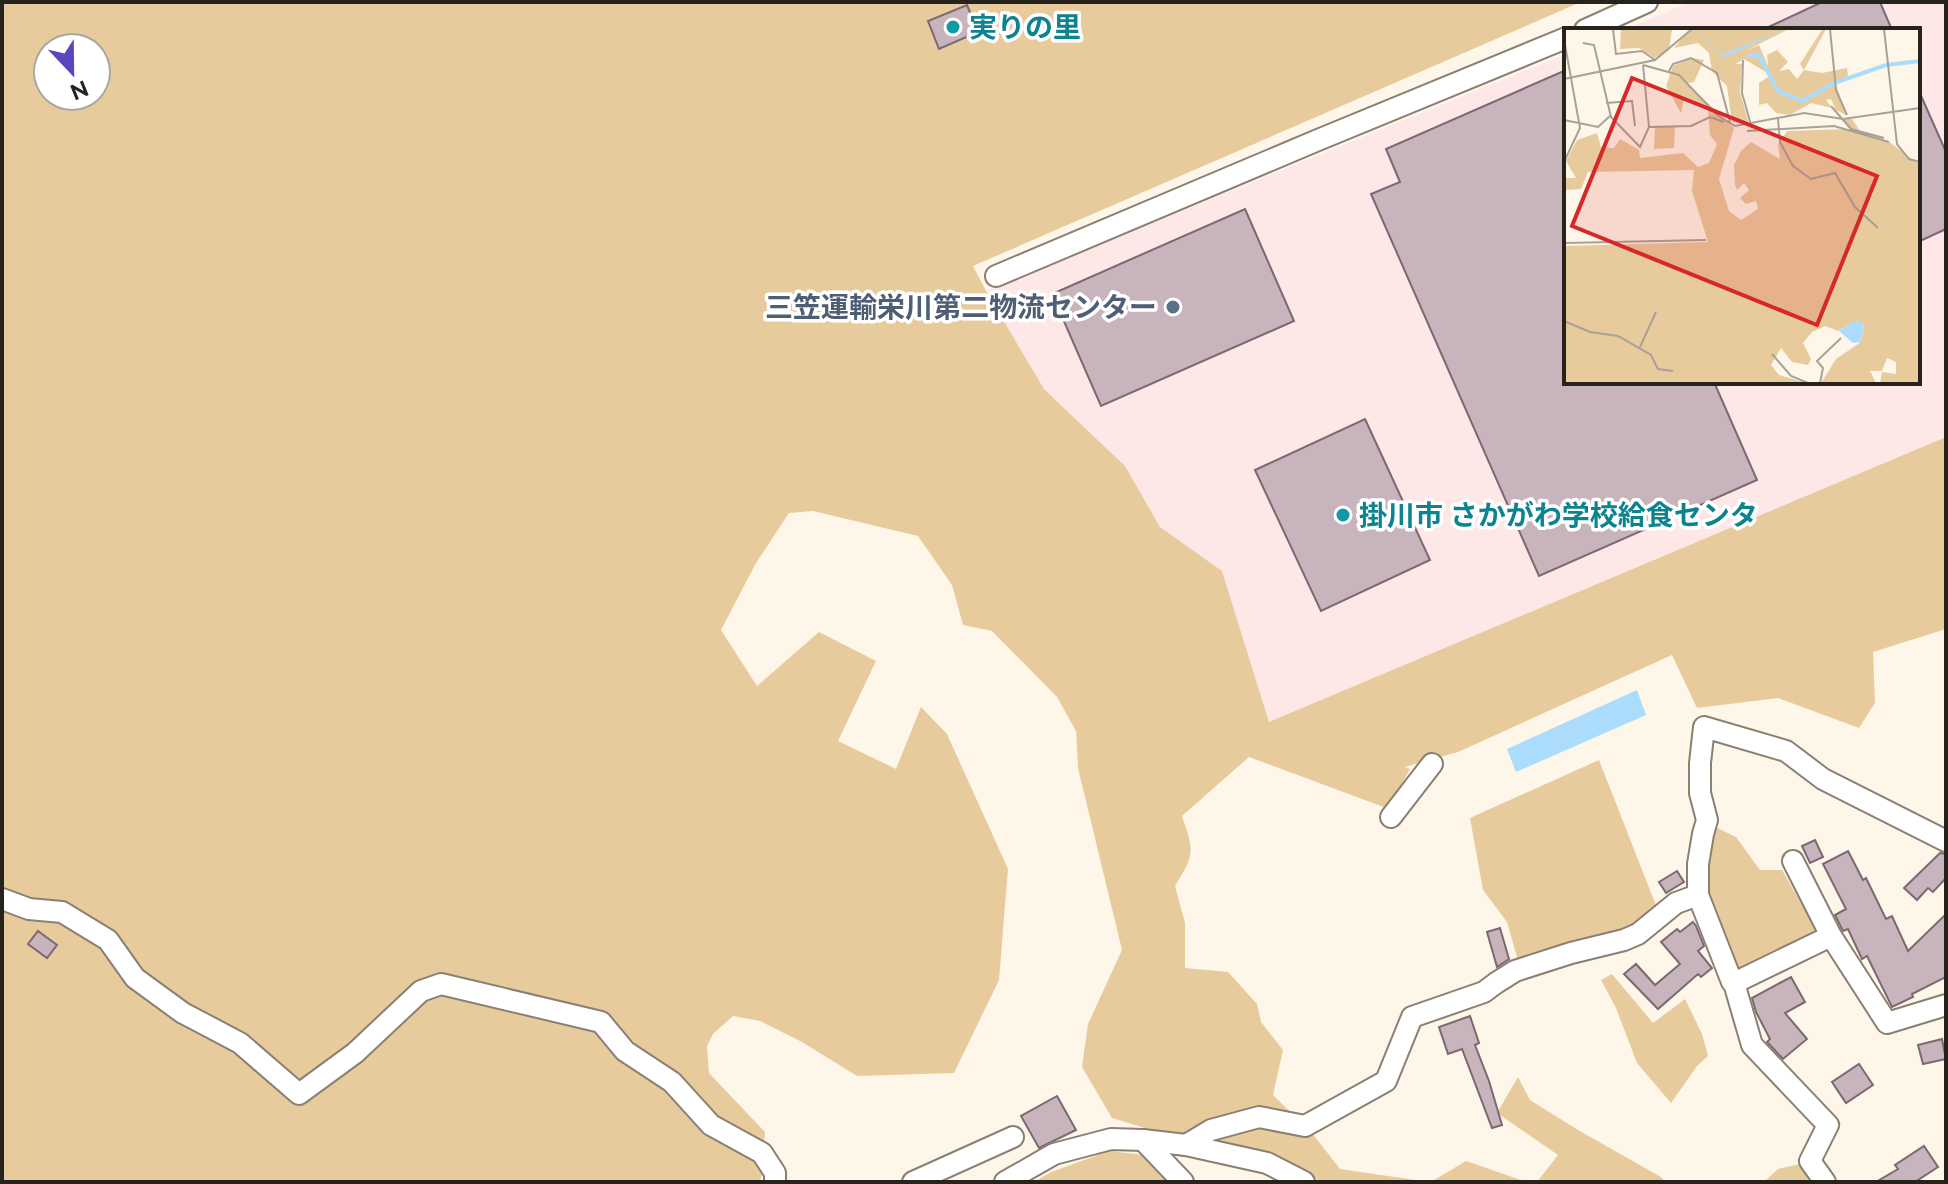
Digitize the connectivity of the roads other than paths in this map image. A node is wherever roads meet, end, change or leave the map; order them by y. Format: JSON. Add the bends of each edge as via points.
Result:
{"nodes":[{"id":1,"x":1647,"y":2,"type":"edge"},
{"id":2,"x":1589,"y":28,"type":"edge"},
{"id":3,"x":1564,"y":39,"type":"edge"},
{"id":4,"x":996,"y":276,"type":"dead end"},
{"id":5,"x":1432,"y":764,"type":"dead end"},
{"id":6,"x":1391,"y":817,"type":"dead end"},
{"id":7,"x":1946,"y":841,"type":"edge"},
{"id":8,"x":1793,"y":861,"type":"dead end"},
{"id":9,"x":1698,"y":895,"type":"junction"},
{"id":10,"x":2,"y":899,"type":"edge"},
{"id":11,"x":1831,"y":936,"type":"junction"},
{"id":12,"x":1734,"y":983,"type":"junction"},
{"id":13,"x":1946,"y":1005,"type":"edge"},
{"id":14,"x":1013,"y":1137,"type":"dead end"},
{"id":15,"x":1143,"y":1140,"type":"junction"},
{"id":16,"x":1186,"y":1145,"type":"junction"},
{"id":17,"x":775,"y":1182,"type":"edge"},
{"id":18,"x":913,"y":1182,"type":"edge"},
{"id":19,"x":1005,"y":1182,"type":"edge"},
{"id":20,"x":1183,"y":1182,"type":"edge"},
{"id":21,"x":1304,"y":1182,"type":"edge"},
{"id":22,"x":1825,"y":1182,"type":"edge"}],
"edges":[{"from":1,"to":2,"type":"street"},
{"from":3,"to":4,"type":"street"},
{"from":5,"to":6,"type":"street"},
{"from":7,"to":9,"type":"street","via":[[1823,779],[1786,751],[1704,727],[1700,793],[1707,820]]},
{"from":8,"to":11,"type":"street"},
{"from":9,"to":12,"type":"street"},
{"from":9,"to":16,"type":"street","via":[[1676,903],[1624,940],[1515,971],[1484,992],[1412,1017],[1386,1081],[1305,1126],[1259,1117],[1211,1130]]},
{"from":10,"to":17,"type":"street","via":[[29,909],[62,912],[108,940],[135,978],[183,1013],[240,1043],[299,1094],[355,1053],[421,991],[441,984],[601,1022],[625,1051],[672,1082],[711,1125],[762,1153]]},
{"from":11,"to":12,"type":"street"},
{"from":11,"to":13,"type":"street","via":[[1887,1023]]},
{"from":12,"to":22,"type":"street","via":[[1752,1045],[1828,1125],[1810,1161]]},
{"from":14,"to":18,"type":"street"},
{"from":15,"to":16,"type":"street"},
{"from":15,"to":19,"type":"street","via":[[1111,1139],[1054,1154]]},
{"from":15,"to":20,"type":"street"},
{"from":16,"to":21,"type":"street","via":[[1267,1163]]}]}
